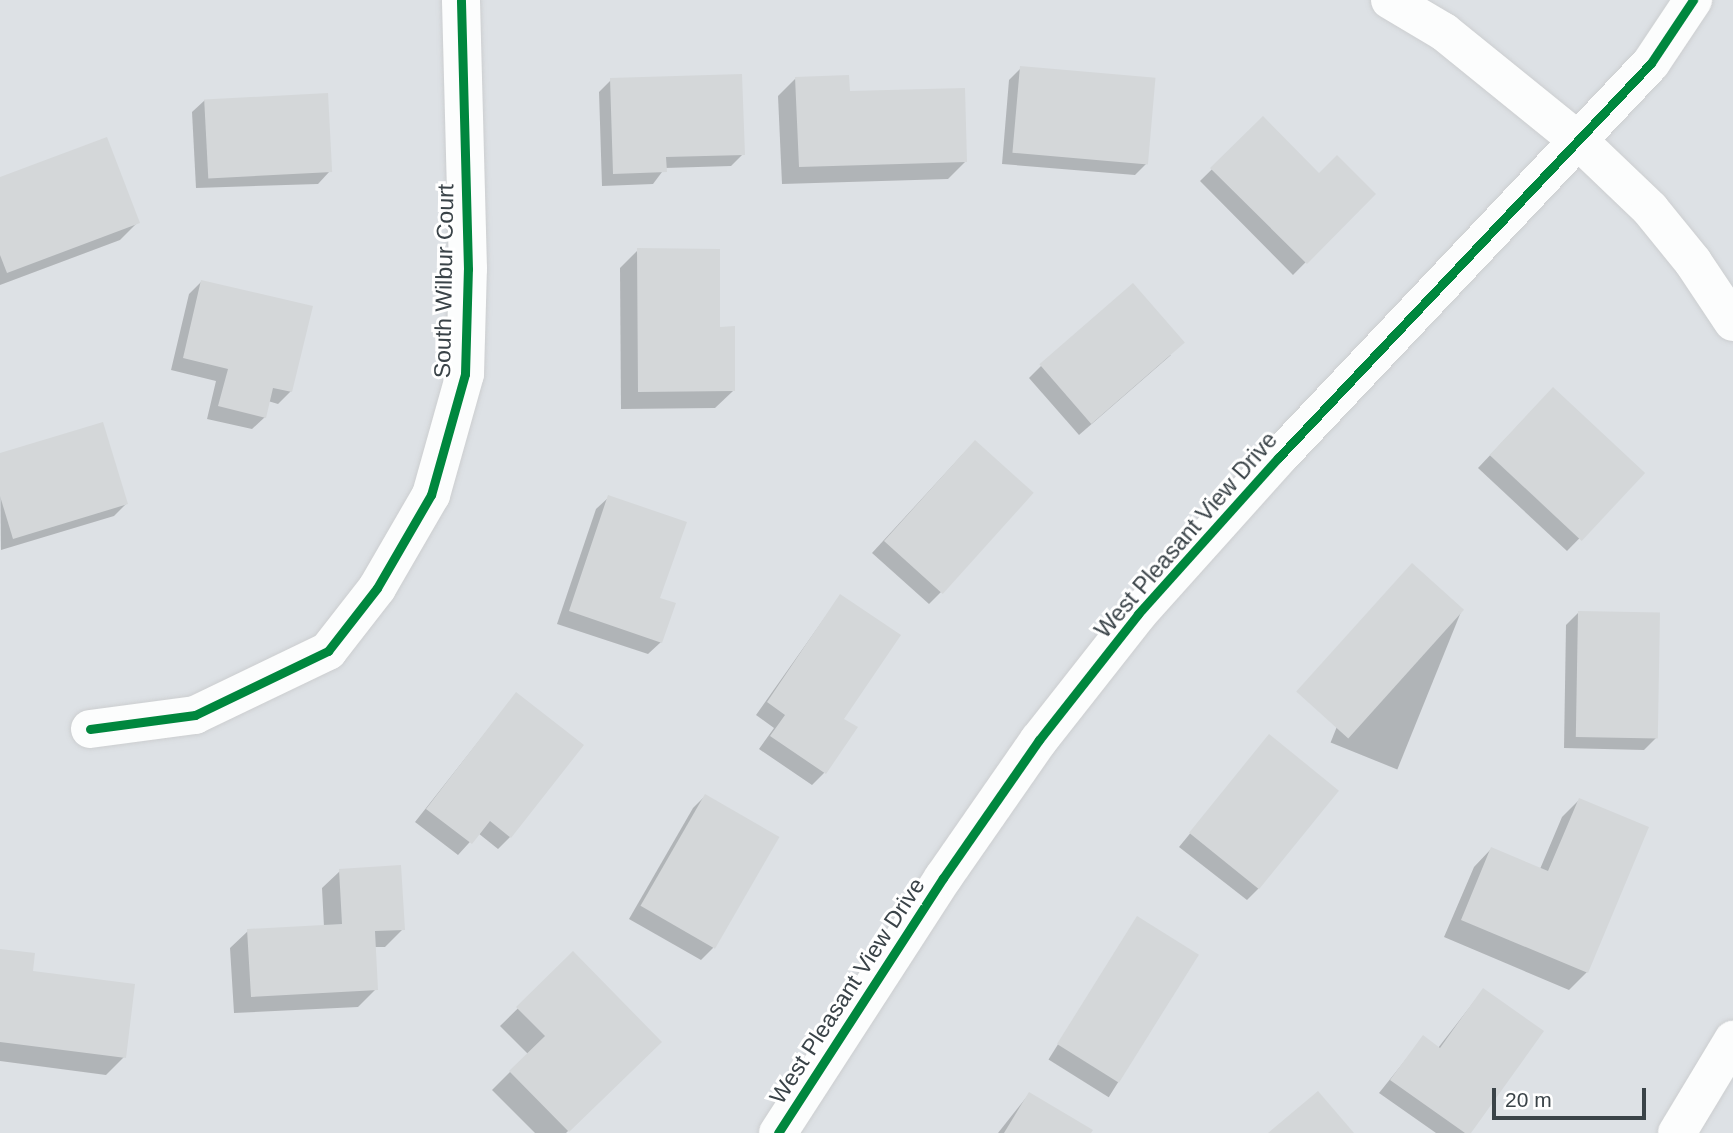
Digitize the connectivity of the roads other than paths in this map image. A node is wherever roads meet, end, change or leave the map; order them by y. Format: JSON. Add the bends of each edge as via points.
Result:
{"nodes":[{"id":1,"x":461,"y":0,"type":"edge"},
{"id":2,"x":1390,"y":0,"type":"edge"},
{"id":3,"x":1693,"y":0,"type":"edge"},
{"id":4,"x":1580,"y":142,"type":"junction"},
{"id":5,"x":1733,"y":322,"type":"edge"},
{"id":6,"x":90,"y":729,"type":"dead end"},
{"id":7,"x":1733,"y":1040,"type":"edge"},
{"id":8,"x":778,"y":1133,"type":"edge"},
{"id":9,"x":1676,"y":1133,"type":"edge"}],
"edges":[{"from":1,"to":6,"type":"street","name":"South Wilbur Court","via":[[468,269],[465,374],[447,449],[430,495],[377,588],[328,651],[195,715]]},
{"from":2,"to":4,"type":"street","via":[[1444,32]]},
{"from":3,"to":4,"type":"street","name":"West Pleasant View Drive","via":[[1651,63]]},
{"from":4,"to":5,"type":"street","via":[[1650,209]]},
{"from":4,"to":8,"type":"street","name":"West Pleasant View Drive","via":[[1278,458],[1138,614],[1039,740],[950,867]]},
{"from":7,"to":9,"type":"street"}]}
